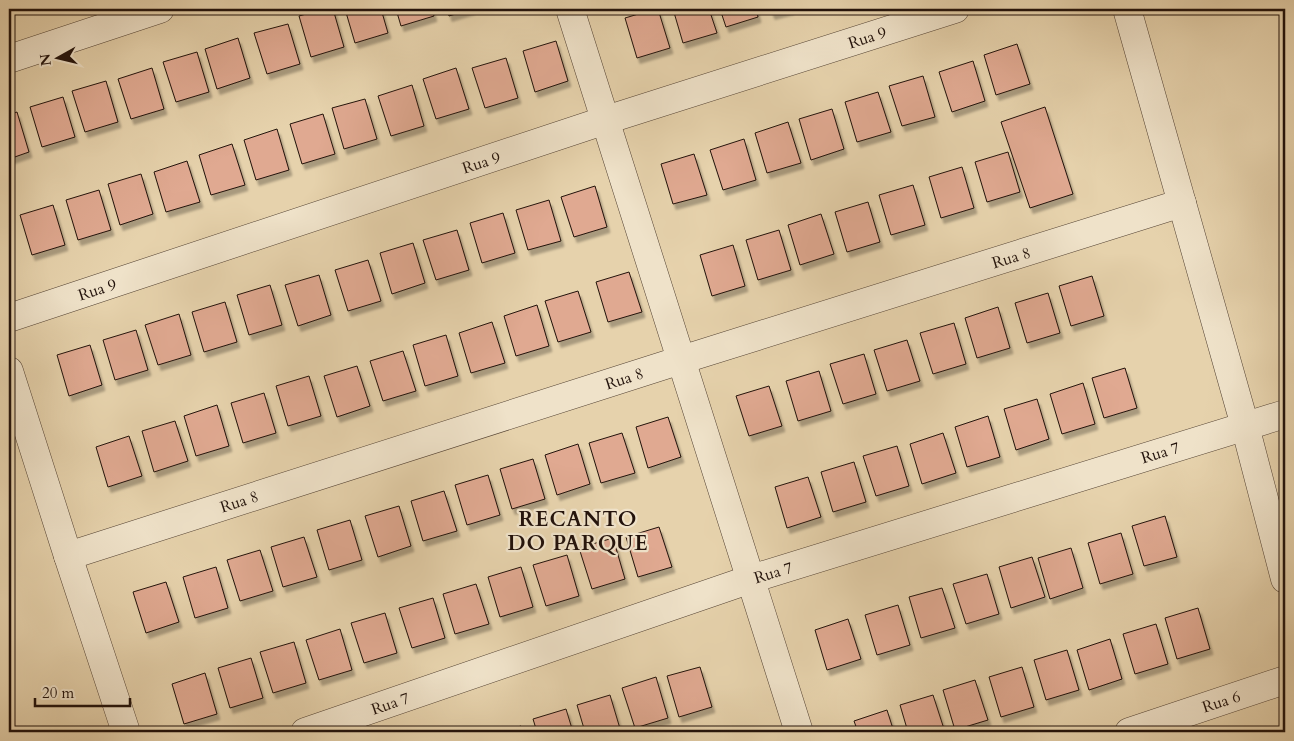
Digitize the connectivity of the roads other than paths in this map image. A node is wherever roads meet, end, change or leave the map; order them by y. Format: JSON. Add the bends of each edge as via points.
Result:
{"nodes":[{"id":1,"x":160,"y":9,"type":"edge"},
{"id":2,"x":570,"y":9,"type":"edge"},
{"id":3,"x":955,"y":9,"type":"edge"},
{"id":4,"x":1127,"y":9,"type":"edge"},
{"id":5,"x":9,"y":59,"type":"edge"},
{"id":6,"x":606,"y":120,"type":"junction"},
{"id":7,"x":1182,"y":203,"type":"junction"},
{"id":8,"x":9,"y":318,"type":"edge"},
{"id":9,"x":681,"y":360,"type":"junction"},
{"id":10,"x":9,"y":371,"type":"edge"},
{"id":11,"x":1285,"y":414,"type":"edge"},
{"id":12,"x":1245,"y":426,"type":"junction"},
{"id":13,"x":68,"y":556,"type":"junction"},
{"id":14,"x":751,"y":579,"type":"junction"},
{"id":15,"x":1285,"y":579,"type":"edge"},
{"id":16,"x":1285,"y":680,"type":"edge"},
{"id":17,"x":126,"y":732,"type":"edge"},
{"id":18,"x":305,"y":732,"type":"edge"},
{"id":19,"x":799,"y":732,"type":"edge"},
{"id":20,"x":1129,"y":732,"type":"edge"}],
"edges":[{"from":1,"to":5,"type":"street"},
{"from":2,"to":6,"type":"street"},
{"from":3,"to":6,"type":"street","name":"Rua 9"},
{"from":4,"to":7,"type":"street"},
{"from":6,"to":8,"type":"street","name":"Rua 9"},
{"from":6,"to":9,"type":"street"},
{"from":7,"to":9,"type":"street","name":"Rua 8"},
{"from":7,"to":12,"type":"street"},
{"from":9,"to":13,"type":"street","name":"Rua 8"},
{"from":9,"to":14,"type":"street"},
{"from":10,"to":13,"type":"street"},
{"from":11,"to":12,"type":"street","name":"Rua 7"},
{"from":12,"to":14,"type":"street","name":"Rua 7"},
{"from":12,"to":15,"type":"street"},
{"from":13,"to":17,"type":"street"},
{"from":14,"to":18,"type":"street","name":"Rua 7"},
{"from":14,"to":19,"type":"street"},
{"from":16,"to":20,"type":"street","name":"Rua 6"}]}
